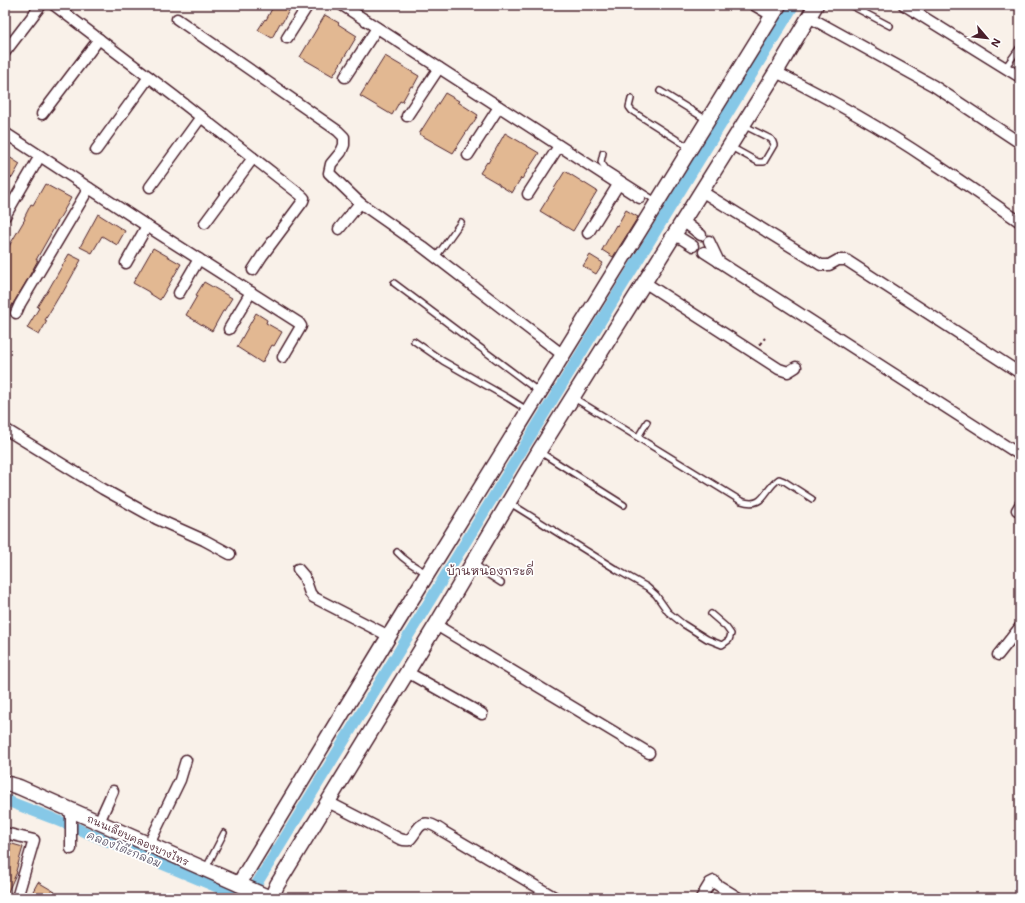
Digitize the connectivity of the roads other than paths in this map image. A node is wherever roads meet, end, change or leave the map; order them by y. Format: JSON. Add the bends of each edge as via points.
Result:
{"nodes":[{"id":1,"x":40,"y":5,"type":"edge"},
{"id":2,"x":54,"y":5,"type":"edge"},
{"id":3,"x":308,"y":5,"type":"edge"},
{"id":4,"x":342,"y":5,"type":"edge"},
{"id":5,"x":754,"y":5,"type":"edge"},
{"id":6,"x":850,"y":5,"type":"edge"},
{"id":7,"x":904,"y":5,"type":"edge"},
{"id":8,"x":778,"y":8,"type":"edge"},
{"id":9,"x":812,"y":11,"type":"edge"},
{"id":10,"x":177,"y":19,"type":"dead end"},
{"id":11,"x":890,"y":26,"type":"dead end"},
{"id":12,"x":377,"y":28,"type":"junction"},
{"id":13,"x":287,"y":38,"type":"dead end"},
{"id":14,"x":99,"y":39,"type":"junction"},
{"id":15,"x":1020,"y":47,"type":"edge"},
{"id":16,"x":5,"y":52,"type":"edge"},
{"id":17,"x":439,"y":68,"type":"junction"},
{"id":18,"x":1005,"y":68,"type":"junction"},
{"id":19,"x":776,"y":72,"type":"junction"},
{"id":20,"x":149,"y":77,"type":"junction"},
{"id":21,"x":346,"y":77,"type":"dead end"},
{"id":22,"x":1020,"y":77,"type":"edge"},
{"id":23,"x":660,"y":91,"type":"dead end"},
{"id":24,"x":631,"y":99,"type":"dead end"},
{"id":25,"x":499,"y":107,"type":"junction"},
{"id":26,"x":42,"y":114,"type":"dead end"},
{"id":27,"x":407,"y":116,"type":"dead end"},
{"id":28,"x":201,"y":117,"type":"junction"},
{"id":29,"x":708,"y":120,"type":"junction"},
{"id":30,"x":743,"y":124,"type":"junction"},
{"id":31,"x":5,"y":132,"type":"edge"},
{"id":32,"x":1020,"y":143,"type":"edge"},
{"id":33,"x":558,"y":146,"type":"junction"},
{"id":34,"x":729,"y":146,"type":"junction"},
{"id":35,"x":691,"y":148,"type":"junction"},
{"id":36,"x":96,"y":150,"type":"dead end"},
{"id":37,"x":603,"y":153,"type":"dead end"},
{"id":38,"x":468,"y":155,"type":"dead end"},
{"id":39,"x":40,"y":156,"type":"junction"},
{"id":40,"x":253,"y":158,"type":"junction"},
{"id":41,"x":618,"y":184,"type":"junction"},
{"id":42,"x":150,"y":187,"type":"dead end"},
{"id":43,"x":89,"y":188,"type":"junction"},
{"id":44,"x":701,"y":191,"type":"junction"},
{"id":45,"x":528,"y":194,"type":"dead end"},
{"id":46,"x":640,"y":198,"type":"dead end"},
{"id":47,"x":658,"y":202,"type":"junction"},
{"id":48,"x":360,"y":203,"type":"junction"},
{"id":49,"x":5,"y":216,"type":"edge"},
{"id":50,"x":683,"y":220,"type":"junction"},
{"id":51,"x":461,"y":222,"type":"dead end"},
{"id":52,"x":1020,"y":222,"type":"edge"},
{"id":53,"x":205,"y":223,"type":"dead end"},
{"id":54,"x":147,"y":226,"type":"junction"},
{"id":55,"x":339,"y":229,"type":"dead end"},
{"id":56,"x":588,"y":233,"type":"dead end"},
{"id":57,"x":674,"y":234,"type":"junction"},
{"id":58,"x":701,"y":235,"type":"dead end"},
{"id":59,"x":709,"y":241,"type":"dead end"},
{"id":60,"x":693,"y":246,"type":"dead end"},
{"id":61,"x":704,"y":252,"type":"dead end"},
{"id":62,"x":436,"y":257,"type":"junction"},
{"id":63,"x":199,"y":259,"type":"junction"},
{"id":64,"x":718,"y":262,"type":"junction"},
{"id":65,"x":126,"y":263,"type":"dead end"},
{"id":66,"x":253,"y":270,"type":"dead end"},
{"id":67,"x":644,"y":282,"type":"junction"},
{"id":68,"x":394,"y":283,"type":"dead end"},
{"id":69,"x":251,"y":292,"type":"junction"},
{"id":70,"x":179,"y":293,"type":"dead end"},
{"id":71,"x":16,"y":313,"type":"dead end"},
{"id":72,"x":229,"y":329,"type":"dead end"},
{"id":73,"x":414,"y":341,"type":"dead end"},
{"id":74,"x":563,"y":355,"type":"junction"},
{"id":75,"x":283,"y":357,"type":"dead end"},
{"id":76,"x":796,"y":367,"type":"dead end"},
{"id":77,"x":1020,"y":373,"type":"edge"},
{"id":78,"x":540,"y":392,"type":"junction"},
{"id":79,"x":573,"y":398,"type":"junction"},
{"id":80,"x":529,"y":410,"type":"junction"},
{"id":81,"x":647,"y":422,"type":"dead end"},
{"id":82,"x":5,"y":429,"type":"edge"},
{"id":83,"x":638,"y":437,"type":"junction"},
{"id":84,"x":539,"y":451,"type":"junction"},
{"id":85,"x":1020,"y":455,"type":"edge"},
{"id":86,"x":812,"y":499,"type":"dead end"},
{"id":87,"x":509,"y":503,"type":"junction"},
{"id":88,"x":624,"y":505,"type":"dead end"},
{"id":89,"x":397,"y":552,"type":"dead end"},
{"id":90,"x":230,"y":554,"type":"dead end"},
{"id":91,"x":474,"y":562,"type":"junction"},
{"id":92,"x":298,"y":569,"type":"dead end"},
{"id":93,"x":428,"y":574,"type":"junction"},
{"id":94,"x":501,"y":583,"type":"dead end"},
{"id":95,"x":712,"y":614,"type":"dead end"},
{"id":96,"x":436,"y":626,"type":"junction"},
{"id":97,"x":1020,"y":627,"type":"edge"},
{"id":98,"x":390,"y":636,"type":"junction"},
{"id":99,"x":998,"y":655,"type":"dead end"},
{"id":100,"x":407,"y":672,"type":"junction"},
{"id":101,"x":482,"y":714,"type":"dead end"},
{"id":102,"x":649,"y":753,"type":"dead end"},
{"id":103,"x":186,"y":760,"type":"dead end"},
{"id":104,"x":5,"y":783,"type":"edge"},
{"id":105,"x":113,"y":791,"type":"dead end"},
{"id":106,"x":328,"y":802,"type":"junction"},
{"id":107,"x":71,"y":812,"type":"junction"},
{"id":108,"x":99,"y":822,"type":"junction"},
{"id":109,"x":5,"y":832,"type":"edge"},
{"id":110,"x":224,"y":834,"type":"dead end"},
{"id":111,"x":149,"y":844,"type":"junction"},
{"id":112,"x":71,"y":845,"type":"dead end"},
{"id":113,"x":206,"y":870,"type":"junction"},
{"id":114,"x":242,"y":886,"type":"junction"},
{"id":115,"x":270,"y":897,"type":"edge"},
{"id":116,"x":17,"y":898,"type":"edge"},
{"id":117,"x":556,"y":898,"type":"edge"},
{"id":118,"x":701,"y":898,"type":"edge"},
{"id":119,"x":739,"y":898,"type":"edge"}],
"edges":[{"from":1,"to":16,"type":"street"},
{"from":2,"to":14,"type":"street"},
{"from":3,"to":13,"type":"street"},
{"from":4,"to":12,"type":"street"},
{"from":5,"to":8,"type":"street"},
{"from":6,"to":11,"type":"lane"},
{"from":7,"to":18,"type":"street"},
{"from":8,"to":29,"type":"street"},
{"from":9,"to":19,"type":"street"},
{"from":9,"to":32,"type":"street","via":[[934,86]]},
{"from":10,"to":48,"type":"street","via":[[344,137],[344,145],[329,173]]},
{"from":12,"to":17,"type":"street"},
{"from":12,"to":21,"type":"street"},
{"from":14,"to":20,"type":"street"},
{"from":14,"to":26,"type":"street"},
{"from":15,"to":18,"type":"lane"},
{"from":17,"to":25,"type":"street"},
{"from":17,"to":27,"type":"street"},
{"from":18,"to":22,"type":"street"},
{"from":19,"to":30,"type":"street"},
{"from":19,"to":52,"type":"street","via":[[876,126]]},
{"from":20,"to":28,"type":"street"},
{"from":20,"to":36,"type":"street"},
{"from":23,"to":29,"type":"lane"},
{"from":24,"to":35,"type":"lane","via":[[629,107],[632,111]]},
{"from":25,"to":33,"type":"street"},
{"from":25,"to":38,"type":"street"},
{"from":28,"to":40,"type":"street"},
{"from":28,"to":42,"type":"street"},
{"from":29,"to":35,"type":"street"},
{"from":30,"to":34,"type":"street"},
{"from":30,"to":34,"type":"lane","via":[[773,142],[774,145],[764,162],[758,162]]},
{"from":31,"to":39,"type":"street"},
{"from":33,"to":41,"type":"street"},
{"from":33,"to":45,"type":"street"},
{"from":34,"to":44,"type":"street"},
{"from":35,"to":47,"type":"street"},
{"from":37,"to":47,"type":"lane","via":[[601,162],[606,169]]},
{"from":39,"to":43,"type":"street"},
{"from":39,"to":49,"type":"street"},
{"from":40,"to":53,"type":"street"},
{"from":40,"to":66,"type":"street","via":[[304,198]]},
{"from":41,"to":46,"type":"street"},
{"from":41,"to":56,"type":"street"},
{"from":43,"to":54,"type":"street"},
{"from":43,"to":71,"type":"street"},
{"from":44,"to":50,"type":"street"},
{"from":44,"to":77,"type":"street","via":[[821,265],[846,260]]},
{"from":47,"to":74,"type":"street"},
{"from":48,"to":55,"type":"street"},
{"from":48,"to":62,"type":"street"},
{"from":50,"to":57,"type":"street"},
{"from":50,"to":58,"type":"street"},
{"from":51,"to":62,"type":"lane"},
{"from":54,"to":63,"type":"street"},
{"from":54,"to":65,"type":"street"},
{"from":57,"to":60,"type":"street"},
{"from":57,"to":67,"type":"street"},
{"from":59,"to":64,"type":"street"},
{"from":61,"to":64,"type":"street"},
{"from":62,"to":74,"type":"street"},
{"from":63,"to":69,"type":"street"},
{"from":63,"to":70,"type":"street"},
{"from":64,"to":85,"type":"street"},
{"from":67,"to":76,"type":"street","via":[[779,369],[788,372]]},
{"from":67,"to":79,"type":"street"},
{"from":68,"to":78,"type":"lane"},
{"from":69,"to":72,"type":"street"},
{"from":69,"to":75,"type":"street","via":[[301,326]]},
{"from":73,"to":80,"type":"lane","via":[[476,381]]},
{"from":74,"to":78,"type":"street"},
{"from":78,"to":80,"type":"street"},
{"from":79,"to":83,"type":"lane"},
{"from":79,"to":84,"type":"street"},
{"from":80,"to":93,"type":"street"},
{"from":81,"to":83,"type":"lane"},
{"from":82,"to":90,"type":"street","via":[[150,515]]},
{"from":83,"to":86,"type":"lane","via":[[672,460],[749,504],[756,503],[779,479]]},
{"from":84,"to":87,"type":"street"},
{"from":84,"to":88,"type":"lane"},
{"from":87,"to":91,"type":"street"},
{"from":87,"to":95,"type":"lane","via":[[647,587],[668,612],[683,624],[722,645],[729,640],[731,634]]},
{"from":89,"to":93,"type":"lane","via":[[403,559]]},
{"from":91,"to":94,"type":"lane"},
{"from":91,"to":96,"type":"street"},
{"from":92,"to":98,"type":"street","via":[[313,597]]},
{"from":93,"to":98,"type":"street"},
{"from":96,"to":100,"type":"street"},
{"from":96,"to":102,"type":"street"},
{"from":97,"to":99,"type":"street"},
{"from":98,"to":114,"type":"street"},
{"from":100,"to":101,"type":"street"},
{"from":100,"to":106,"type":"street"},
{"from":103,"to":111,"type":"street","via":[[180,780]]},
{"from":104,"to":107,"type":"street","name":"ถนนเลียบคลองบางไทร"},
{"from":105,"to":108,"type":"street"},
{"from":106,"to":115,"type":"street"},
{"from":106,"to":117,"type":"street","via":[[405,841],[424,824],[429,824]]},
{"from":107,"to":108,"type":"street","name":"ถนนเลียบคลองบางไทร"},
{"from":107,"to":112,"type":"street"},
{"from":108,"to":111,"type":"street","name":"ถนนเลียบคลองบางไทร"},
{"from":109,"to":116,"type":"street","via":[[34,840]]},
{"from":110,"to":113,"type":"lane"},
{"from":111,"to":113,"type":"street","name":"ถนนเลียบคลองบางไทร"},
{"from":113,"to":114,"type":"street","name":"ถนนเลียบคลองบางไทร"},
{"from":114,"to":115,"type":"street","name":"ถนนเลียบคลองบางไทร"},
{"from":118,"to":119,"type":"street","via":[[710,883],[714,882]]}]}
